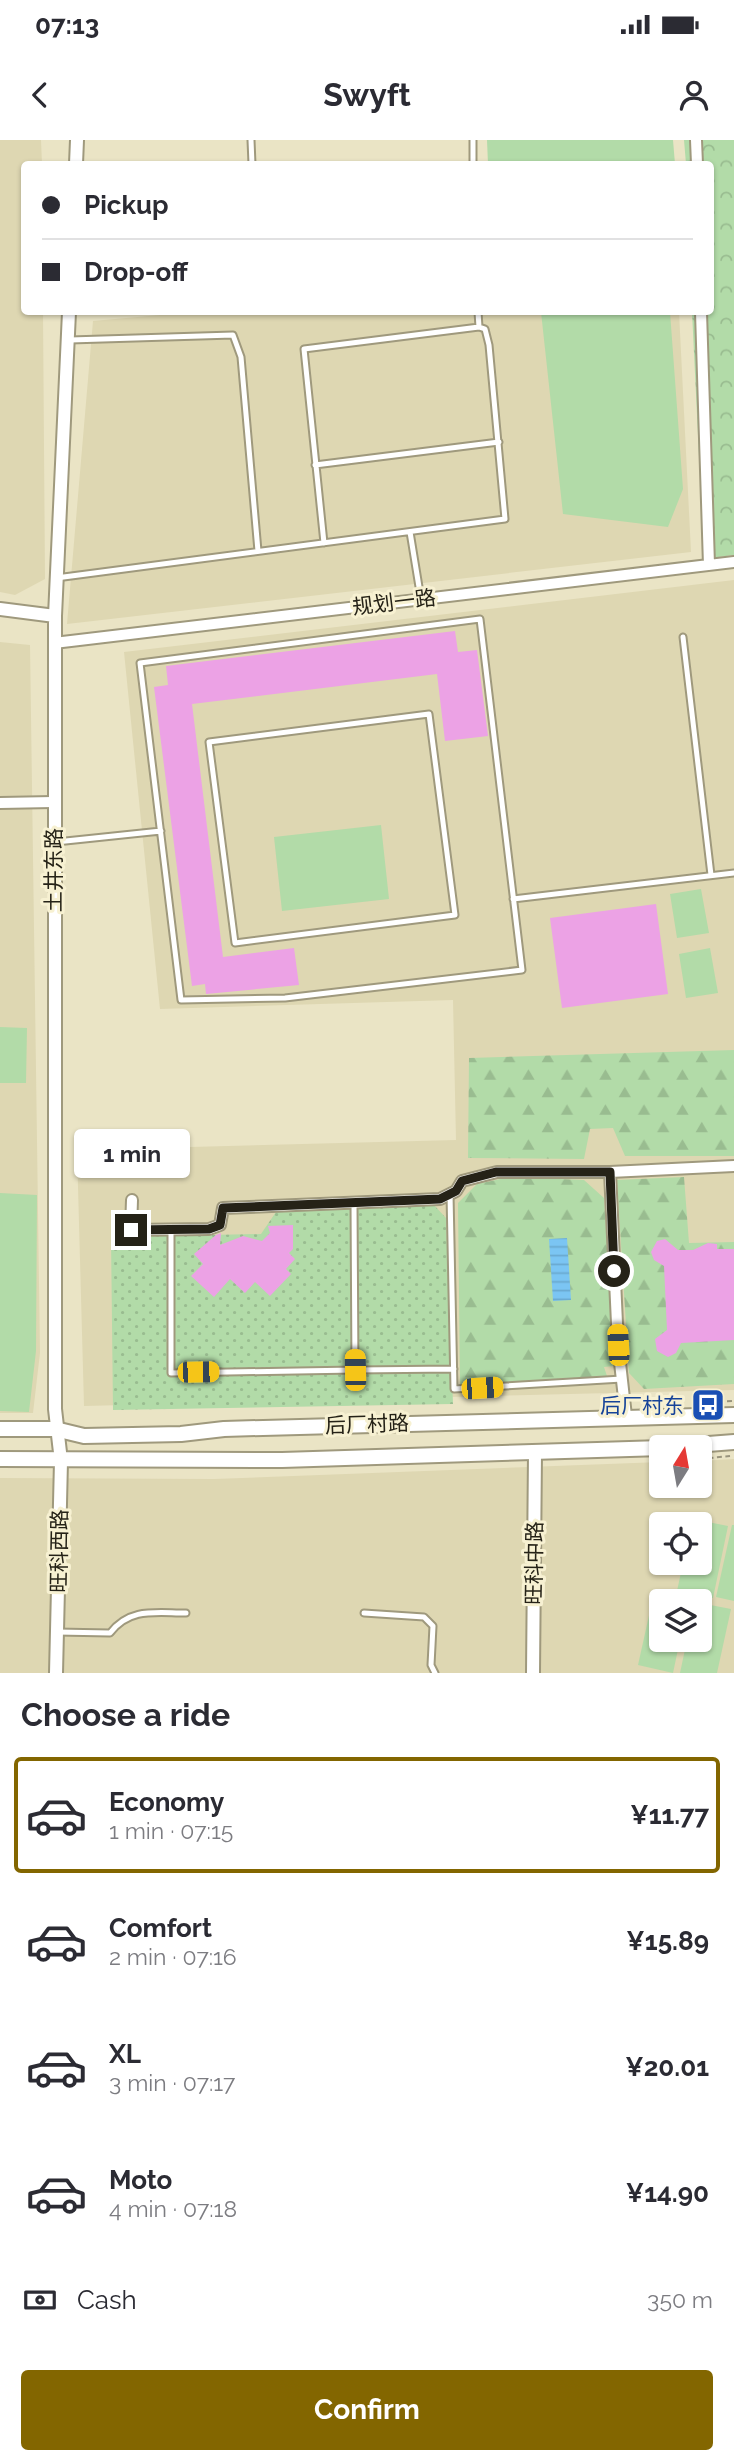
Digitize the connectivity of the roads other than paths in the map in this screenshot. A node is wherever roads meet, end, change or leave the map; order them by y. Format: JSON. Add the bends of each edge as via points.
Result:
{"nodes":[{"id":1,"x":77,"y":140,"type":"edge"},
{"id":2,"x":251,"y":140,"type":"edge"},
{"id":3,"x":472,"y":140,"type":"edge"},
{"id":4,"x":696,"y":140,"type":"edge"},
{"id":5,"x":76,"y":161,"type":"edge"},
{"id":6,"x":252,"y":161,"type":"edge"},
{"id":7,"x":473,"y":161,"type":"edge"},
{"id":8,"x":696,"y":161,"type":"edge"},
{"id":9,"x":69,"y":315,"type":"edge"},
{"id":10,"x":478,"y":315,"type":"edge"},
{"id":11,"x":701,"y":315,"type":"edge"},
{"id":12,"x":479,"y":327,"type":"junction"},
{"id":13,"x":67,"y":340,"type":"junction"},
{"id":14,"x":499,"y":442,"type":"junction"},
{"id":15,"x":315,"y":465,"type":"junction"},
{"id":16,"x":410,"y":532,"type":"junction"},
{"id":17,"x":324,"y":543,"type":"junction"},
{"id":18,"x":258,"y":551,"type":"junction"},
{"id":19,"x":734,"y":562,"type":"edge"},
{"id":20,"x":709,"y":565,"type":"junction"},
{"id":21,"x":57,"y":578,"type":"junction"},
{"id":22,"x":421,"y":599,"type":"junction"},
{"id":23,"x":0,"y":609,"type":"edge"},
{"id":24,"x":55,"y":616,"type":"junction"},
{"id":25,"x":683,"y":637,"type":"dead end"},
{"id":26,"x":54,"y":643,"type":"junction"},
{"id":27,"x":209,"y":742,"type":"joint"},
{"id":28,"x":53,"y":802,"type":"junction"},
{"id":29,"x":0,"y":803,"type":"edge"},
{"id":30,"x":161,"y":831,"type":"junction"},
{"id":31,"x":52,"y":842,"type":"junction"},
{"id":32,"x":734,"y":873,"type":"edge"},
{"id":33,"x":711,"y":875,"type":"junction"},
{"id":34,"x":513,"y":899,"type":"junction"},
{"id":35,"x":734,"y":1166,"type":"edge"},
{"id":36,"x":610,"y":1172,"type":"junction"},
{"id":37,"x":450,"y":1194,"type":"junction"},
{"id":38,"x":132,"y":1200,"type":"dead end"},
{"id":39,"x":354,"y":1203,"type":"junction"},
{"id":40,"x":171,"y":1229,"type":"junction"},
{"id":41,"x":454,"y":1369,"type":"junction"},
{"id":42,"x":355,"y":1370,"type":"junction"},
{"id":43,"x":622,"y":1380,"type":"junction"},
{"id":44,"x":734,"y":1415,"type":"edge"},
{"id":45,"x":626,"y":1416,"type":"junction"},
{"id":46,"x":0,"y":1429,"type":"edge"},
{"id":47,"x":55,"y":1429,"type":"junction"},
{"id":48,"x":734,"y":1442,"type":"edge"},
{"id":49,"x":712,"y":1444,"type":"edge"},
{"id":50,"x":649,"y":1449,"type":"edge"},
{"id":51,"x":536,"y":1453,"type":"junction"},
{"id":52,"x":0,"y":1459,"type":"edge"},
{"id":53,"x":61,"y":1461,"type":"junction"},
{"id":54,"x":186,"y":1612,"type":"dead end"},
{"id":55,"x":364,"y":1613,"type":"dead end"},
{"id":56,"x":57,"y":1632,"type":"junction"},
{"id":57,"x":56,"y":1673,"type":"edge"},
{"id":58,"x":435,"y":1673,"type":"edge"},
{"id":59,"x":533,"y":1673,"type":"edge"}],
"edges":[{"from":1,"to":5,"type":"street"},
{"from":2,"to":6,"type":"lane"},
{"from":3,"to":7,"type":"lane"},
{"from":4,"to":8,"type":"street"},
{"from":9,"to":13,"type":"street","name":"土井东路"},
{"from":10,"to":12,"type":"lane"},
{"from":11,"to":20,"type":"street"},
{"from":12,"to":14,"type":"lane","via":[[485,329],[489,345]]},
{"from":12,"to":15,"type":"lane","via":[[304,349]]},
{"from":13,"to":18,"type":"lane","via":[[233,335],[241,357]]},
{"from":13,"to":21,"type":"street","name":"土井东路"},
{"from":14,"to":15,"type":"lane"},
{"from":14,"to":16,"type":"lane","via":[[505,519]]},
{"from":15,"to":17,"type":"lane"},
{"from":16,"to":17,"type":"lane"},
{"from":16,"to":22,"type":"lane"},
{"from":17,"to":18,"type":"lane"},
{"from":18,"to":21,"type":"lane"},
{"from":19,"to":20,"type":"street","name":"规划一路"},
{"from":20,"to":22,"type":"street","name":"规划一路"},
{"from":21,"to":24,"type":"street","name":"土井东路"},
{"from":22,"to":26,"type":"street","name":"规划一路"},
{"from":23,"to":24,"type":"street"},
{"from":24,"to":26,"type":"street","name":"土井东路"},
{"from":25,"to":33,"type":"lane"},
{"from":26,"to":28,"type":"street","name":"土井东路"},
{"from":27,"to":27,"type":"lane","via":[[235,943],[455,915],[429,714]]},
{"from":28,"to":29,"type":"street"},
{"from":28,"to":31,"type":"street","name":"土井东路"},
{"from":30,"to":31,"type":"lane"},
{"from":30,"to":34,"type":"lane","via":[[181,1000],[285,998],[522,970]]},
{"from":30,"to":34,"type":"lane","via":[[140,663],[480,619]]},
{"from":31,"to":47,"type":"street","name":"土井东路"},
{"from":32,"to":33,"type":"lane"},
{"from":33,"to":34,"type":"lane"},
{"from":35,"to":36,"type":"street"},
{"from":36,"to":37,"type":"street","via":[[496,1172],[462,1181]]},
{"from":36,"to":43,"type":"street"},
{"from":37,"to":39,"type":"street","via":[[440,1199]]},
{"from":37,"to":41,"type":"lane"},
{"from":38,"to":40,"type":"street","via":[[131,1230]]},
{"from":39,"to":40,"type":"street","via":[[223,1208],[220,1225]]},
{"from":39,"to":42,"type":"lane"},
{"from":40,"to":42,"type":"lane","via":[[171,1373]]},
{"from":41,"to":42,"type":"lane"},
{"from":41,"to":43,"type":"lane","via":[[454,1389]]},
{"from":43,"to":45,"type":"street"},
{"from":44,"to":45,"type":"main road","name":"后厂村路"},
{"from":45,"to":47,"type":"main road","name":"后厂村路","via":[[155,1435],[84,1436]]},
{"from":46,"to":47,"type":"main road","name":"后厂村路"},
{"from":47,"to":53,"type":"street","name":"旺科西路"},
{"from":48,"to":49,"type":"main road"},
{"from":50,"to":51,"type":"main road","name":"后厂村路"},
{"from":51,"to":53,"type":"main road","name":"后厂村路"},
{"from":51,"to":59,"type":"street","name":"旺科中路"},
{"from":52,"to":53,"type":"main road","name":"后厂村路"},
{"from":53,"to":56,"type":"street","name":"旺科西路"},
{"from":54,"to":56,"type":"lane","via":[[135,1613],[119,1621],[110,1633]]},
{"from":55,"to":58,"type":"lane","via":[[425,1617],[433,1626],[431,1665]]},
{"from":56,"to":57,"type":"street","name":"旺科西路"}]}
